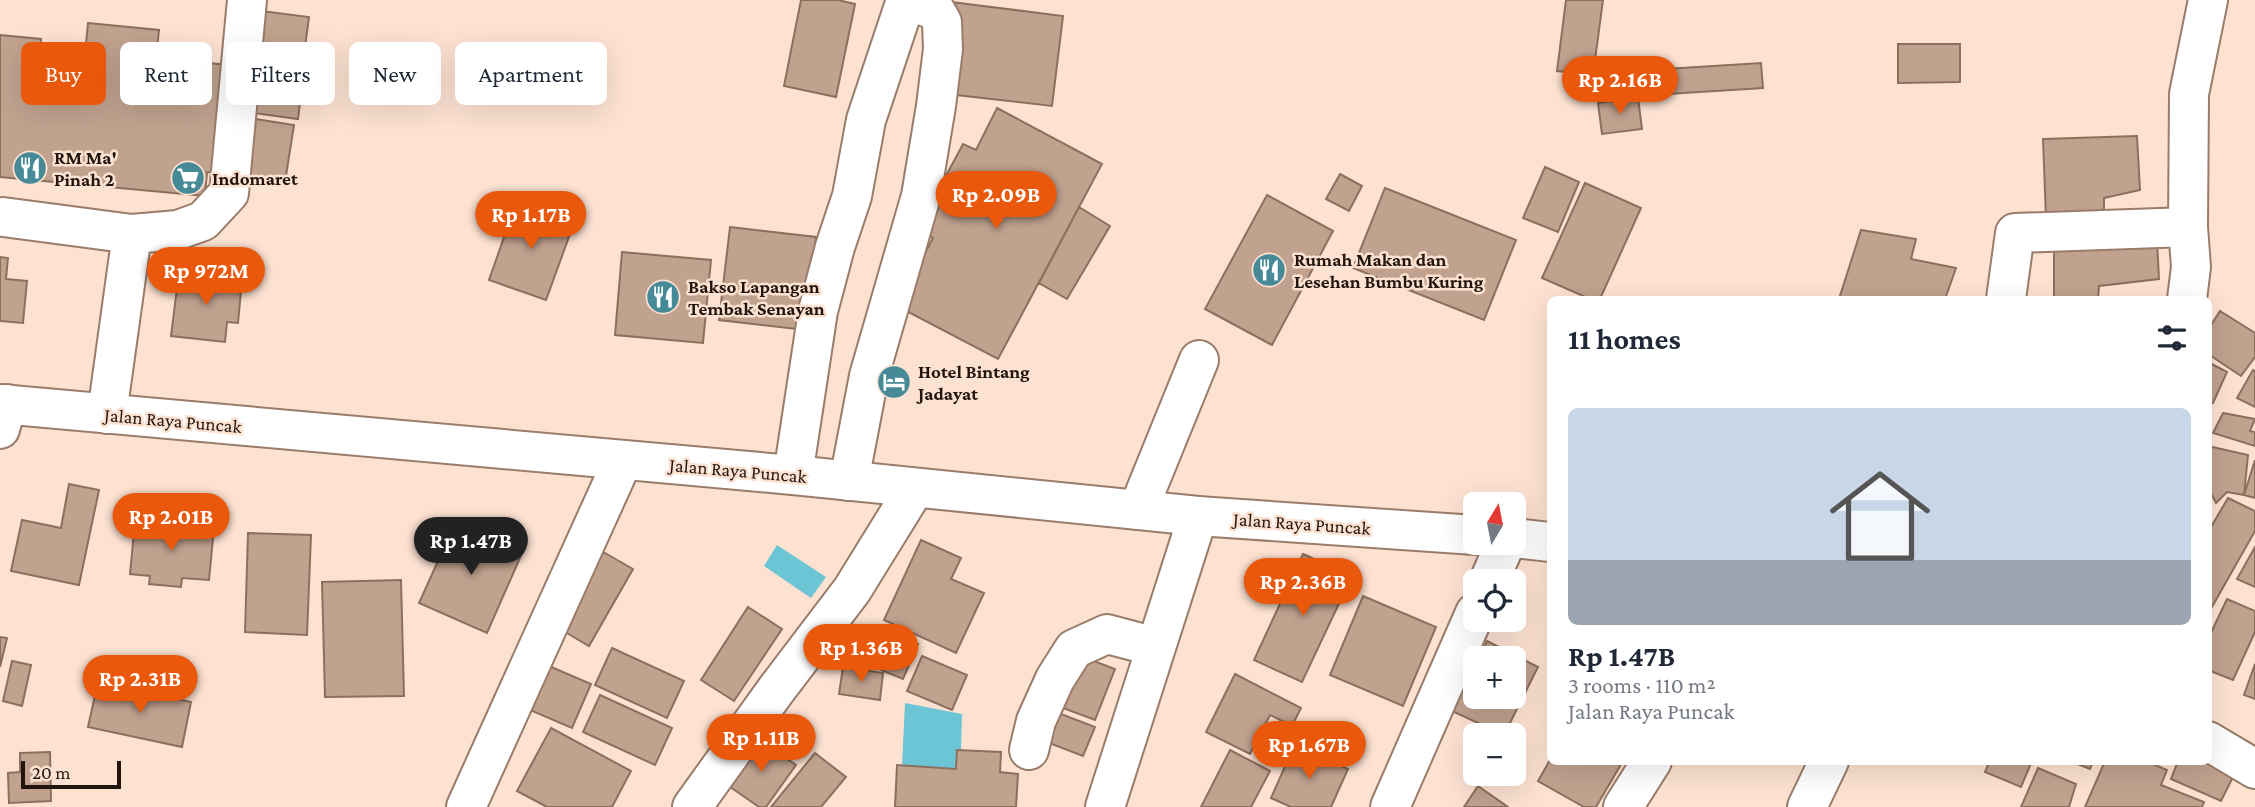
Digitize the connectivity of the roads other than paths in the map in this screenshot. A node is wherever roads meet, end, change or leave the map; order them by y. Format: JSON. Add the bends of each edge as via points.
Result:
{"nodes":[{"id":1,"x":247,"y":0,"type":"edge"},
{"id":2,"x":906,"y":0,"type":"edge"},
{"id":3,"x":2208,"y":0,"type":"edge"},
{"id":4,"x":4,"y":217,"type":"dead end"},
{"id":5,"x":2188,"y":228,"type":"junction"},
{"id":6,"x":132,"y":234,"type":"junction"},
{"id":7,"x":2006,"y":296,"type":"edge"},
{"id":8,"x":2187,"y":296,"type":"edge"},
{"id":9,"x":1199,"y":360,"type":"dead end"},
{"id":10,"x":2,"y":412,"type":"edge"},
{"id":11,"x":107,"y":414,"type":"junction"},
{"id":12,"x":623,"y":460,"type":"junction"},
{"id":13,"x":793,"y":475,"type":"junction"},
{"id":14,"x":849,"y":481,"type":"junction"},
{"id":15,"x":915,"y":488,"type":"junction"},
{"id":16,"x":1138,"y":510,"type":"junction"},
{"id":17,"x":1199,"y":516,"type":"junction"},
{"id":18,"x":1463,"y":534,"type":"edge"},
{"id":19,"x":1526,"y":539,"type":"edge"},
{"id":20,"x":1547,"y":542,"type":"edge"},
{"id":21,"x":1466,"y":632,"type":"edge"},
{"id":22,"x":1156,"y":647,"type":"junction"},
{"id":23,"x":2212,"y":743,"type":"edge"},
{"id":24,"x":1029,"y":750,"type":"dead end"},
{"id":25,"x":1649,"y":765,"type":"edge"},
{"id":26,"x":1827,"y":765,"type":"edge"},
{"id":27,"x":1855,"y":765,"type":"edge"},
{"id":28,"x":2255,"y":769,"type":"edge"},
{"id":29,"x":466,"y":807,"type":"edge"},
{"id":30,"x":692,"y":807,"type":"edge"},
{"id":31,"x":1105,"y":807,"type":"edge"},
{"id":32,"x":1390,"y":807,"type":"edge"},
{"id":33,"x":1623,"y":807,"type":"edge"},
{"id":34,"x":1807,"y":807,"type":"edge"},
{"id":35,"x":1837,"y":807,"type":"edge"}],
"edges":[{"from":1,"to":6,"type":"main road","via":[[229,193],[203,220],[178,230]]},
{"from":2,"to":13,"type":"main road","via":[[866,120],[852,196],[818,311]]},
{"from":2,"to":14,"type":"main road","via":[[935,10],[942,22],[943,48],[919,207],[869,376]]},
{"from":3,"to":5,"type":"main road","via":[[2189,94]]},
{"from":4,"to":6,"type":"main road"},
{"from":5,"to":7,"type":"main road","via":[[2015,233]]},
{"from":5,"to":8,"type":"main road"},
{"from":6,"to":11,"type":"main road"},
{"from":9,"to":16,"type":"main road"},
{"from":10,"to":11,"type":"main road","name":"Jalan Raya Puncak"},
{"from":11,"to":12,"type":"main road","name":"Jalan Raya Puncak"},
{"from":12,"to":13,"type":"main road","name":"Jalan Raya Puncak"},
{"from":12,"to":29,"type":"main road"},
{"from":13,"to":14,"type":"main road","name":"Jalan Raya Puncak"},
{"from":14,"to":15,"type":"main road","name":"Jalan Raya Puncak"},
{"from":15,"to":16,"type":"main road","name":"Jalan Raya Puncak"},
{"from":15,"to":30,"type":"main road","via":[[852,590]]},
{"from":16,"to":17,"type":"main road","name":"Jalan Raya Puncak"},
{"from":17,"to":18,"type":"main road","name":"Jalan Raya Puncak"},
{"from":17,"to":22,"type":"main road"},
{"from":19,"to":20,"type":"main road"},
{"from":21,"to":32,"type":"main road"},
{"from":22,"to":24,"type":"main road","via":[[1107,634],[1074,649],[1055,680]]},
{"from":22,"to":31,"type":"main road"},
{"from":23,"to":28,"type":"main road"},
{"from":25,"to":33,"type":"main road"},
{"from":26,"to":34,"type":"main road"},
{"from":27,"to":35,"type":"main road"}]}
